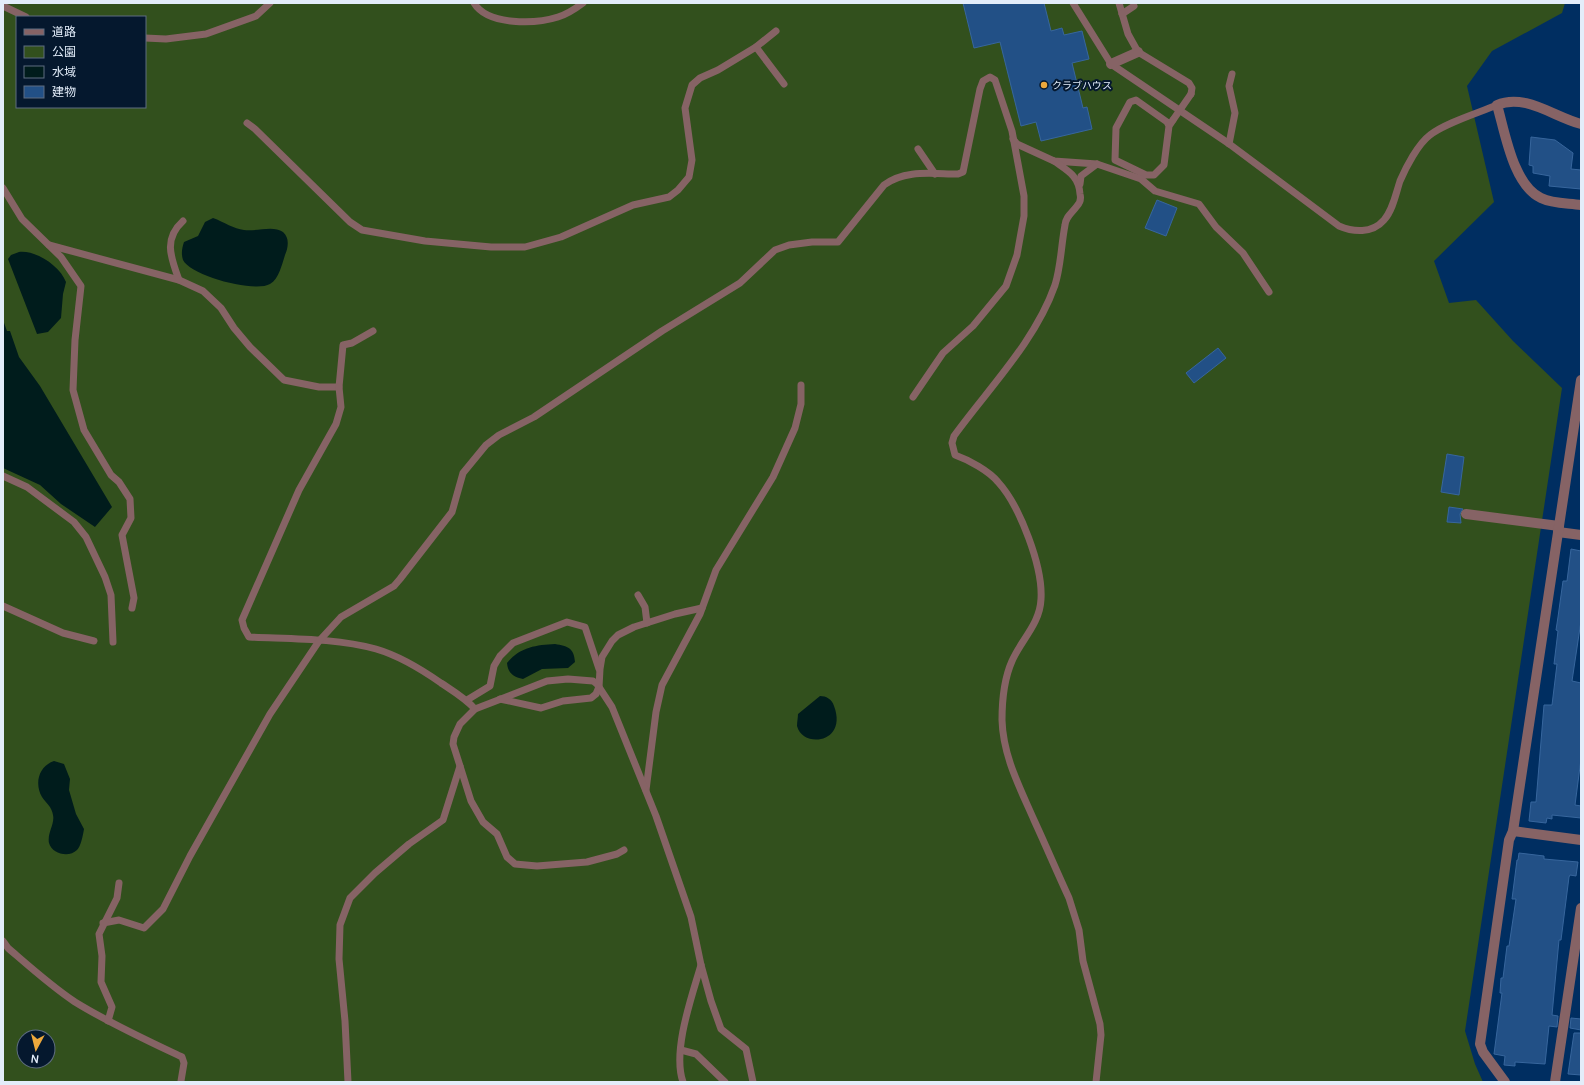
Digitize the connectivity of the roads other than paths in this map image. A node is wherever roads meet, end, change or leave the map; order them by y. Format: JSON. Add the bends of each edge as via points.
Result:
{"nodes":[{"id":1,"x":270,"y":3,"type":"edge"},
{"id":2,"x":474,"y":3,"type":"edge"},
{"id":3,"x":583,"y":3,"type":"edge"},
{"id":4,"x":1074,"y":3,"type":"edge"},
{"id":5,"x":1119,"y":3,"type":"edge"},
{"id":6,"x":3,"y":6,"type":"edge"},
{"id":7,"x":1134,"y":6,"type":"dead end"},
{"id":8,"x":1122,"y":14,"type":"junction"},
{"id":9,"x":24,"y":16,"type":"edge"},
{"id":10,"x":776,"y":31,"type":"dead end"},
{"id":11,"x":146,"y":38,"type":"edge"},
{"id":12,"x":756,"y":47,"type":"junction"},
{"id":13,"x":1138,"y":52,"type":"junction"},
{"id":14,"x":1110,"y":64,"type":"junction"},
{"id":15,"x":1232,"y":74,"type":"dead end"},
{"id":16,"x":784,"y":84,"type":"dead end"},
{"id":17,"x":1497,"y":105,"type":"junction"},
{"id":18,"x":247,"y":123,"type":"dead end"},
{"id":19,"x":1171,"y":123,"type":"junction"},
{"id":20,"x":1581,"y":124,"type":"edge"},
{"id":21,"x":1012,"y":138,"type":"junction"},
{"id":22,"x":1230,"y":144,"type":"junction"},
{"id":23,"x":918,"y":149,"type":"dead end"},
{"id":24,"x":1054,"y":161,"type":"junction"},
{"id":25,"x":1097,"y":164,"type":"junction"},
{"id":26,"x":935,"y":174,"type":"junction"},
{"id":27,"x":1080,"y":184,"type":"junction"},
{"id":28,"x":3,"y":188,"type":"edge"},
{"id":29,"x":1581,"y":205,"type":"edge"},
{"id":30,"x":183,"y":221,"type":"dead end"},
{"id":31,"x":48,"y":245,"type":"junction"},
{"id":32,"x":179,"y":280,"type":"junction"},
{"id":33,"x":1269,"y":292,"type":"dead end"},
{"id":34,"x":373,"y":331,"type":"dead end"},
{"id":35,"x":1581,"y":380,"type":"edge"},
{"id":36,"x":801,"y":386,"type":"dead end"},
{"id":37,"x":339,"y":387,"type":"junction"},
{"id":38,"x":913,"y":397,"type":"dead end"},
{"id":39,"x":3,"y":476,"type":"edge"},
{"id":40,"x":1466,"y":514,"type":"dead end"},
{"id":41,"x":1559,"y":529,"type":"junction"},
{"id":42,"x":1581,"y":536,"type":"edge"},
{"id":43,"x":638,"y":596,"type":"dead end"},
{"id":44,"x":3,"y":606,"type":"edge"},
{"id":45,"x":132,"y":608,"type":"dead end"},
{"id":46,"x":702,"y":608,"type":"junction"},
{"id":47,"x":647,"y":623,"type":"junction"},
{"id":48,"x":319,"y":641,"type":"junction"},
{"id":49,"x":94,"y":642,"type":"dead end"},
{"id":50,"x":113,"y":642,"type":"dead end"},
{"id":51,"x":600,"y":669,"type":"junction"},
{"id":52,"x":599,"y":688,"type":"junction"},
{"id":53,"x":500,"y":699,"type":"junction"},
{"id":54,"x":467,"y":700,"type":"junction"},
{"id":55,"x":475,"y":708,"type":"junction"},
{"id":56,"x":460,"y":766,"type":"junction"},
{"id":57,"x":646,"y":792,"type":"junction"},
{"id":58,"x":1513,"y":830,"type":"junction"},
{"id":59,"x":1581,"y":840,"type":"edge"},
{"id":60,"x":624,"y":850,"type":"dead end"},
{"id":61,"x":119,"y":883,"type":"dead end"},
{"id":62,"x":1581,"y":908,"type":"edge"},
{"id":63,"x":103,"y":923,"type":"junction"},
{"id":64,"x":3,"y":941,"type":"edge"},
{"id":65,"x":701,"y":966,"type":"junction"},
{"id":66,"x":108,"y":1021,"type":"junction"},
{"id":67,"x":681,"y":1050,"type":"junction"},
{"id":68,"x":180,"y":1081,"type":"dead end"},
{"id":69,"x":348,"y":1082,"type":"edge"},
{"id":70,"x":683,"y":1082,"type":"edge"},
{"id":71,"x":725,"y":1082,"type":"edge"},
{"id":72,"x":753,"y":1082,"type":"edge"},
{"id":73,"x":1096,"y":1082,"type":"edge"},
{"id":74,"x":1505,"y":1082,"type":"edge"},
{"id":75,"x":1555,"y":1082,"type":"edge"}],
"edges":[{"from":1,"to":11,"type":"lane","via":[[256,16],[206,34],[180,38]]},
{"from":2,"to":3,"type":"lane","via":[[477,9],[488,15],[510,21],[534,23],[559,17]]},
{"from":4,"to":14,"type":"lane"},
{"from":5,"to":8,"type":"lane"},
{"from":6,"to":9,"type":"lane"},
{"from":7,"to":8,"type":"lane"},
{"from":8,"to":13,"type":"lane","via":[[1128,34]]},
{"from":10,"to":12,"type":"lane"},
{"from":12,"to":16,"type":"lane"},
{"from":12,"to":18,"type":"lane","via":[[692,85],[685,108],[692,160],[689,177],[678,190],[669,197],[633,205],[561,238],[525,246],[491,247],[425,241],[362,230],[350,222]]},
{"from":13,"to":14,"type":"street"},
{"from":13,"to":19,"type":"lane","bridge":true,"via":[[1189,83],[1192,88],[1191,94]]},
{"from":14,"to":22,"type":"lane"},
{"from":15,"to":22,"type":"lane","via":[[1229,86],[1235,113]]},
{"from":17,"to":20,"type":"street","via":[[1505,101],[1522,101]]},
{"from":17,"to":22,"type":"lane","via":[[1429,135],[1411,158],[1384,220],[1369,230],[1348,230],[1339,226]]},
{"from":17,"to":29,"type":"street","via":[[1518,174],[1526,186],[1542,198]]},
{"from":19,"to":19,"type":"lane","via":[[1164,165],[1154,175],[1146,175],[1115,160],[1116,128],[1130,102],[1136,100]]},
{"from":21,"to":24,"type":"lane","via":[[1017,144]]},
{"from":21,"to":26,"type":"lane","via":[[1004,104],[995,80],[990,77],[983,81],[980,89],[963,172]]},
{"from":21,"to":38,"type":"lane","via":[[1018,159],[1024,207],[1012,271],[996,300],[973,326],[943,353]]},
{"from":23,"to":26,"type":"lane"},
{"from":24,"to":25,"type":"lane"},
{"from":24,"to":27,"type":"lane","via":[[1073,174]]},
{"from":25,"to":27,"type":"lane","via":[[1080,176]]},
{"from":25,"to":33,"type":"lane","via":[[1141,179],[1155,191],[1199,204],[1216,227],[1242,253]]},
{"from":26,"to":48,"type":"lane","via":[[907,174],[891,180],[884,185],[838,242],[812,242],[775,250],[740,283],[662,331],[534,417],[499,435],[486,445],[463,473],[452,512],[394,586],[341,617]]},
{"from":27,"to":73,"type":"lane","via":[[1081,197],[1078,205],[1069,213],[1065,224],[1060,266],[1045,310],[997,382],[954,436],[952,443],[955,455],[991,474],[1004,488],[1016,508],[1038,568],[1041,599],[1036,620],[1008,671],[1002,721],[1005,745],[1014,776],[1076,916],[1082,961],[1100,1024]]},
{"from":28,"to":31,"type":"lane","via":[[22,219]]},
{"from":30,"to":32,"type":"lane","via":[[175,228],[170,247],[171,259]]},
{"from":31,"to":32,"type":"lane"},
{"from":31,"to":45,"type":"lane","via":[[82,286],[74,348],[74,390],[84,430],[111,475],[130,499],[131,518],[122,535],[134,598]]},
{"from":32,"to":37,"type":"lane","via":[[203,291],[216,303],[250,346],[284,380],[319,387]]},
{"from":34,"to":37,"type":"lane","via":[[343,345]]},
{"from":35,"to":41,"type":"street"},
{"from":36,"to":46,"type":"lane","via":[[801,404],[795,428],[773,477],[716,570]]},
{"from":37,"to":48,"type":"lane","via":[[341,407],[336,424],[299,490],[242,620],[249,637]]},
{"from":39,"to":50,"type":"lane","via":[[27,487],[74,522],[86,537],[111,595]]},
{"from":40,"to":41,"type":"street"},
{"from":41,"to":42,"type":"street"},
{"from":41,"to":58,"type":"street"},
{"from":43,"to":47,"type":"lane","via":[[645,607]]},
{"from":44,"to":49,"type":"lane","via":[[63,633]]},
{"from":46,"to":47,"type":"lane"},
{"from":46,"to":57,"type":"lane","via":[[662,685]]},
{"from":47,"to":51,"type":"lane","via":[[618,635],[602,658]]},
{"from":48,"to":54,"type":"lane","via":[[376,649],[399,658]]},
{"from":48,"to":63,"type":"lane","via":[[270,714],[163,909],[144,928],[119,920]]},
{"from":51,"to":52,"type":"lane"},
{"from":51,"to":54,"type":"lane","via":[[585,627],[567,622],[513,643],[494,666],[490,686]]},
{"from":52,"to":53,"type":"lane","via":[[593,681],[546,681]]},
{"from":52,"to":53,"type":"lane","via":[[592,698],[541,708]]},
{"from":52,"to":57,"type":"lane","via":[[612,707]]},
{"from":53,"to":55,"type":"lane"},
{"from":54,"to":55,"type":"lane"},
{"from":55,"to":56,"type":"lane","via":[[460,724],[454,737],[453,744]]},
{"from":56,"to":60,"type":"lane","via":[[471,801],[483,822],[497,834],[506,857],[515,864],[538,866],[587,862]]},
{"from":56,"to":69,"type":"lane","via":[[443,820],[409,844],[350,898],[340,925],[339,959]]},
{"from":57,"to":65,"type":"lane","via":[[691,917]]},
{"from":58,"to":59,"type":"street"},
{"from":58,"to":74,"type":"street","via":[[1509,840],[1480,1044]]},
{"from":61,"to":63,"type":"lane","via":[[117,898]]},
{"from":62,"to":75,"type":"street"},
{"from":63,"to":66,"type":"lane","via":[[98,934],[102,956],[101,982],[112,1007]]},
{"from":64,"to":66,"type":"lane","via":[[48,983]]},
{"from":65,"to":67,"type":"lane","via":[[686,1016]]},
{"from":65,"to":72,"type":"lane","via":[[722,1030],[746,1049]]},
{"from":66,"to":68,"type":"lane","via":[[182,1057],[184,1063]]},
{"from":67,"to":70,"type":"lane","via":[[680,1074]]},
{"from":67,"to":71,"type":"lane","via":[[696,1054]]}]}
